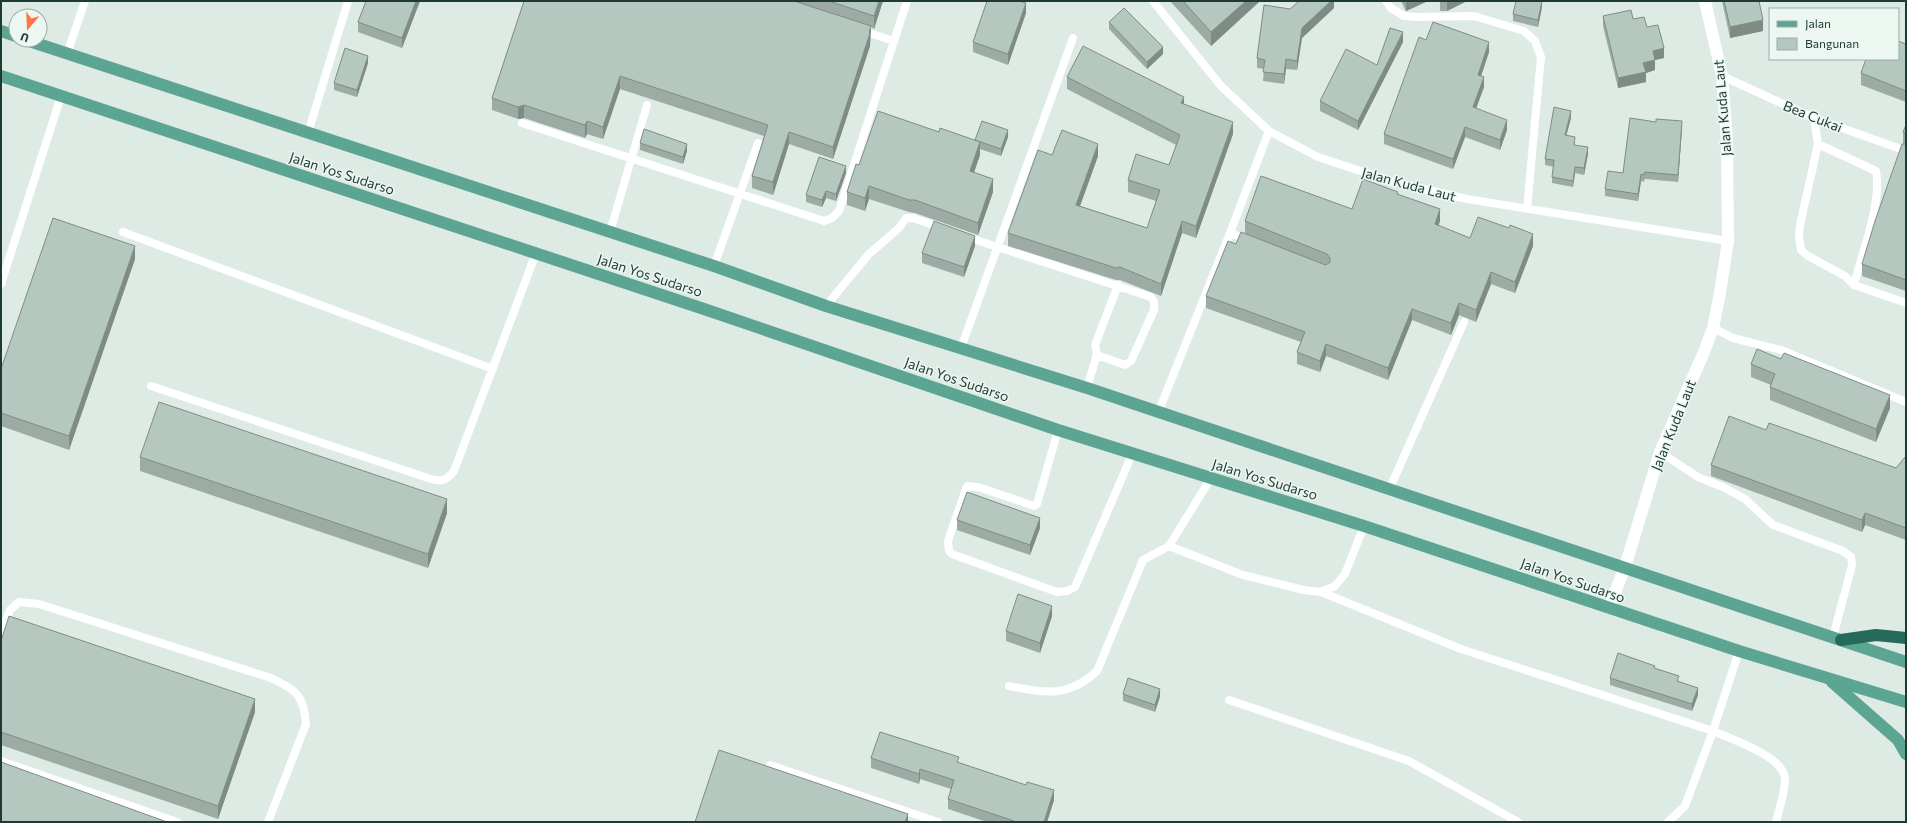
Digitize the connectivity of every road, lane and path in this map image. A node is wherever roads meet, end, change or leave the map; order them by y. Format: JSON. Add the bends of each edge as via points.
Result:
{"nodes":[{"id":1,"x":85,"y":1,"type":"edge"},
{"id":2,"x":348,"y":1,"type":"edge"},
{"id":3,"x":907,"y":1,"type":"edge"},
{"id":4,"x":1153,"y":1,"type":"edge"},
{"id":5,"x":1386,"y":1,"type":"edge"},
{"id":6,"x":1705,"y":1,"type":"edge"},
{"id":7,"x":849,"y":26,"type":"edge"},
{"id":8,"x":1073,"y":38,"type":"dead end"},
{"id":9,"x":894,"y":41,"type":"junction"},
{"id":10,"x":48,"y":48,"type":"edge"},
{"id":11,"x":67,"y":54,"type":"junction"},
{"id":12,"x":1,"y":76,"type":"edge"},
{"id":13,"x":1722,"y":76,"type":"junction"},
{"id":14,"x":61,"y":96,"type":"junction"},
{"id":15,"x":647,"y":105,"type":"dead end"},
{"id":16,"x":1814,"y":118,"type":"junction"},
{"id":17,"x":522,"y":123,"type":"dead end"},
{"id":18,"x":1269,"y":131,"type":"junction"},
{"id":19,"x":308,"y":133,"type":"junction"},
{"id":20,"x":758,"y":143,"type":"dead end"},
{"id":21,"x":1818,"y":144,"type":"junction"},
{"id":22,"x":1906,"y":151,"type":"edge"},
{"id":23,"x":632,"y":158,"type":"junction"},
{"id":24,"x":740,"y":194,"type":"junction"},
{"id":25,"x":1527,"y":209,"type":"junction"},
{"id":26,"x":123,"y":232,"type":"dead end"},
{"id":27,"x":610,"y":232,"type":"junction"},
{"id":28,"x":1230,"y":233,"type":"junction"},
{"id":29,"x":1728,"y":241,"type":"junction"},
{"id":30,"x":1257,"y":244,"type":"edge"},
{"id":31,"x":998,"y":248,"type":"junction"},
{"id":32,"x":536,"y":253,"type":"junction"},
{"id":33,"x":714,"y":266,"type":"junction"},
{"id":34,"x":1,"y":284,"type":"edge"},
{"id":35,"x":1118,"y":285,"type":"junction"},
{"id":36,"x":1854,"y":285,"type":"junction"},
{"id":37,"x":1906,"y":303,"type":"edge"},
{"id":38,"x":826,"y":306,"type":"junction"},
{"id":39,"x":1464,"y":322,"type":"dead end"},
{"id":40,"x":1713,"y":328,"type":"junction"},
{"id":41,"x":961,"y":348,"type":"junction"},
{"id":42,"x":1097,"y":354,"type":"junction"},
{"id":43,"x":493,"y":369,"type":"junction"},
{"id":44,"x":151,"y":386,"type":"dead end"},
{"id":45,"x":1087,"y":388,"type":"junction"},
{"id":46,"x":1906,"y":402,"type":"edge"},
{"id":47,"x":1158,"y":413,"type":"junction"},
{"id":48,"x":1058,"y":430,"type":"junction"},
{"id":49,"x":1133,"y":452,"type":"junction"},
{"id":50,"x":1660,"y":452,"type":"junction"},
{"id":51,"x":1211,"y":478,"type":"junction"},
{"id":52,"x":1389,"y":490,"type":"junction"},
{"id":53,"x":1364,"y":526,"type":"junction"},
{"id":54,"x":1169,"y":546,"type":"junction"},
{"id":55,"x":1624,"y":567,"type":"junction"},
{"id":56,"x":1321,"y":592,"type":"junction"},
{"id":57,"x":1609,"y":608,"type":"junction"},
{"id":58,"x":1,"y":632,"type":"edge"},
{"id":59,"x":1906,"y":638,"type":"edge"},
{"id":60,"x":1837,"y":639,"type":"junction"},
{"id":61,"x":1739,"y":652,"type":"junction"},
{"id":62,"x":1906,"y":662,"type":"edge"},
{"id":63,"x":1829,"y":680,"type":"junction"},
{"id":64,"x":1009,"y":686,"type":"dead end"},
{"id":65,"x":1229,"y":700,"type":"dead end"},
{"id":66,"x":1906,"y":702,"type":"edge"},
{"id":67,"x":1713,"y":731,"type":"junction"},
{"id":68,"x":1906,"y":754,"type":"edge"},
{"id":69,"x":1,"y":762,"type":"edge"},
{"id":70,"x":770,"y":766,"type":"edge"},
{"id":71,"x":177,"y":822,"type":"edge"},
{"id":72,"x":268,"y":822,"type":"edge"},
{"id":73,"x":938,"y":822,"type":"edge"},
{"id":74,"x":1518,"y":822,"type":"edge"},
{"id":75,"x":1668,"y":822,"type":"edge"},
{"id":76,"x":1776,"y":822,"type":"edge"}],
"edges":[{"from":1,"to":11,"type":"lane"},
{"from":2,"to":19,"type":"lane"},
{"from":3,"to":9,"type":"lane"},
{"from":4,"to":18,"type":"lane","name":"Jalan Kuda Laut","via":[[1221,86]]},
{"from":5,"to":25,"type":"lane","via":[[1391,8],[1404,16],[1474,16],[1524,31],[1535,41],[1541,57]]},
{"from":6,"to":13,"type":"street","name":"Jalan Kuda Laut"},
{"from":7,"to":9,"type":"lane"},
{"from":8,"to":31,"type":"lane"},
{"from":9,"to":24,"type":"lane","via":[[839,211],[832,218],[824,221]]},
{"from":10,"to":11,"type":"main road","name":"Jalan Yos Sudarso"},
{"from":11,"to":19,"type":"main road","name":"Jalan Yos Sudarso"},
{"from":12,"to":14,"type":"main road","name":"Jalan Yos Sudarso"},
{"from":13,"to":16,"type":"lane","name":"Bea Cukai"},
{"from":13,"to":29,"type":"street","name":"Jalan Kuda Laut","via":[[1727,142]]},
{"from":14,"to":32,"type":"main road","name":"Jalan Yos Sudarso"},
{"from":14,"to":34,"type":"lane"},
{"from":15,"to":23,"type":"lane"},
{"from":16,"to":21,"type":"lane"},
{"from":16,"to":22,"type":"lane","name":"Bea Cukai"},
{"from":17,"to":23,"type":"lane"},
{"from":18,"to":25,"type":"lane","name":"Jalan Kuda Laut","via":[[1318,157],[1387,180],[1467,199]]},
{"from":18,"to":28,"type":"lane"},
{"from":19,"to":27,"type":"main road","name":"Jalan Yos Sudarso"},
{"from":20,"to":24,"type":"lane"},
{"from":21,"to":36,"type":"lane","via":[[1800,225],[1801,250],[1845,276]]},
{"from":21,"to":36,"type":"lane","via":[[1876,172],[1878,183],[1874,208]]},
{"from":23,"to":24,"type":"lane"},
{"from":23,"to":27,"type":"lane"},
{"from":24,"to":33,"type":"lane"},
{"from":25,"to":29,"type":"lane","name":"Jalan Kuda Laut"},
{"from":26,"to":43,"type":"lane"},
{"from":27,"to":33,"type":"main road","name":"Jalan Yos Sudarso"},
{"from":28,"to":30,"type":"lane"},
{"from":28,"to":47,"type":"lane"},
{"from":29,"to":40,"type":"street","name":"Jalan Kuda Laut"},
{"from":31,"to":35,"type":"lane"},
{"from":31,"to":38,"type":"lane","via":[[913,218],[906,218],[900,228],[869,254]]},
{"from":31,"to":41,"type":"lane"},
{"from":32,"to":43,"type":"lane"},
{"from":32,"to":48,"type":"main road","name":"Jalan Yos Sudarso"},
{"from":33,"to":38,"type":"main road","name":"Jalan Yos Sudarso"},
{"from":35,"to":42,"type":"lane","via":[[1095,345]]},
{"from":35,"to":42,"type":"lane","via":[[1151,297],[1154,310],[1128,364],[1122,365]]},
{"from":36,"to":37,"type":"lane"},
{"from":38,"to":41,"type":"main road","name":"Jalan Yos Sudarso"},
{"from":39,"to":52,"type":"lane"},
{"from":40,"to":46,"type":"lane","via":[[1733,338],[1781,350]]},
{"from":40,"to":50,"type":"street","name":"Jalan Kuda Laut"},
{"from":41,"to":45,"type":"main road","name":"Jalan Yos Sudarso"},
{"from":42,"to":45,"type":"lane"},
{"from":43,"to":44,"type":"lane","via":[[454,471],[448,479],[440,481]]},
{"from":45,"to":47,"type":"main road","name":"Jalan Yos Sudarso"},
{"from":47,"to":52,"type":"main road","name":"Jalan Yos Sudarso"},
{"from":48,"to":49,"type":"main road","name":"Jalan Yos Sudarso"},
{"from":48,"to":49,"type":"lane","via":[[1038,504],[1034,506],[978,487],[967,486],[948,541],[952,554],[1057,592],[1075,587]]},
{"from":49,"to":51,"type":"main road","name":"Jalan Yos Sudarso"},
{"from":50,"to":55,"type":"street","name":"Jalan Kuda Laut"},
{"from":50,"to":60,"type":"lane","via":[[1698,477],[1746,499],[1773,525],[1843,551],[1850,557],[1852,565]]},
{"from":51,"to":53,"type":"main road","name":"Jalan Yos Sudarso"},
{"from":51,"to":54,"type":"lane"},
{"from":52,"to":55,"type":"main road","name":"Jalan Yos Sudarso"},
{"from":53,"to":56,"type":"lane","via":[[1345,574],[1335,586]]},
{"from":53,"to":57,"type":"main road","name":"Jalan Yos Sudarso"},
{"from":54,"to":56,"type":"lane","via":[[1243,575]]},
{"from":54,"to":64,"type":"lane","via":[[1143,560],[1097,671],[1084,683],[1062,691],[1038,692]]},
{"from":55,"to":57,"type":"street","name":"Jalan Kuda Laut"},
{"from":55,"to":60,"type":"main road","name":"Jalan Yos Sudarso"},
{"from":56,"to":67,"type":"lane","via":[[1461,649]]},
{"from":57,"to":61,"type":"main road","name":"Jalan Yos Sudarso"},
{"from":58,"to":72,"type":"lane","via":[[10,610],[19,602],[39,604],[271,678],[292,688],[301,697],[306,724]]},
{"from":59,"to":60,"type":"highway","via":[[1876,635]]},
{"from":60,"to":62,"type":"main road","name":"Jalan Yos Sudarso"},
{"from":61,"to":63,"type":"main road","name":"Jalan Yos Sudarso"},
{"from":61,"to":67,"type":"lane"},
{"from":63,"to":66,"type":"main road","name":"Jalan Yos Sudarso"},
{"from":63,"to":68,"type":"main road","via":[[1898,740]]},
{"from":65,"to":74,"type":"lane","via":[[1409,761]]},
{"from":67,"to":75,"type":"lane","via":[[1685,806]]},
{"from":67,"to":76,"type":"lane","via":[[1775,760],[1785,778]]},
{"from":69,"to":71,"type":"lane"},
{"from":70,"to":73,"type":"lane"}]}
